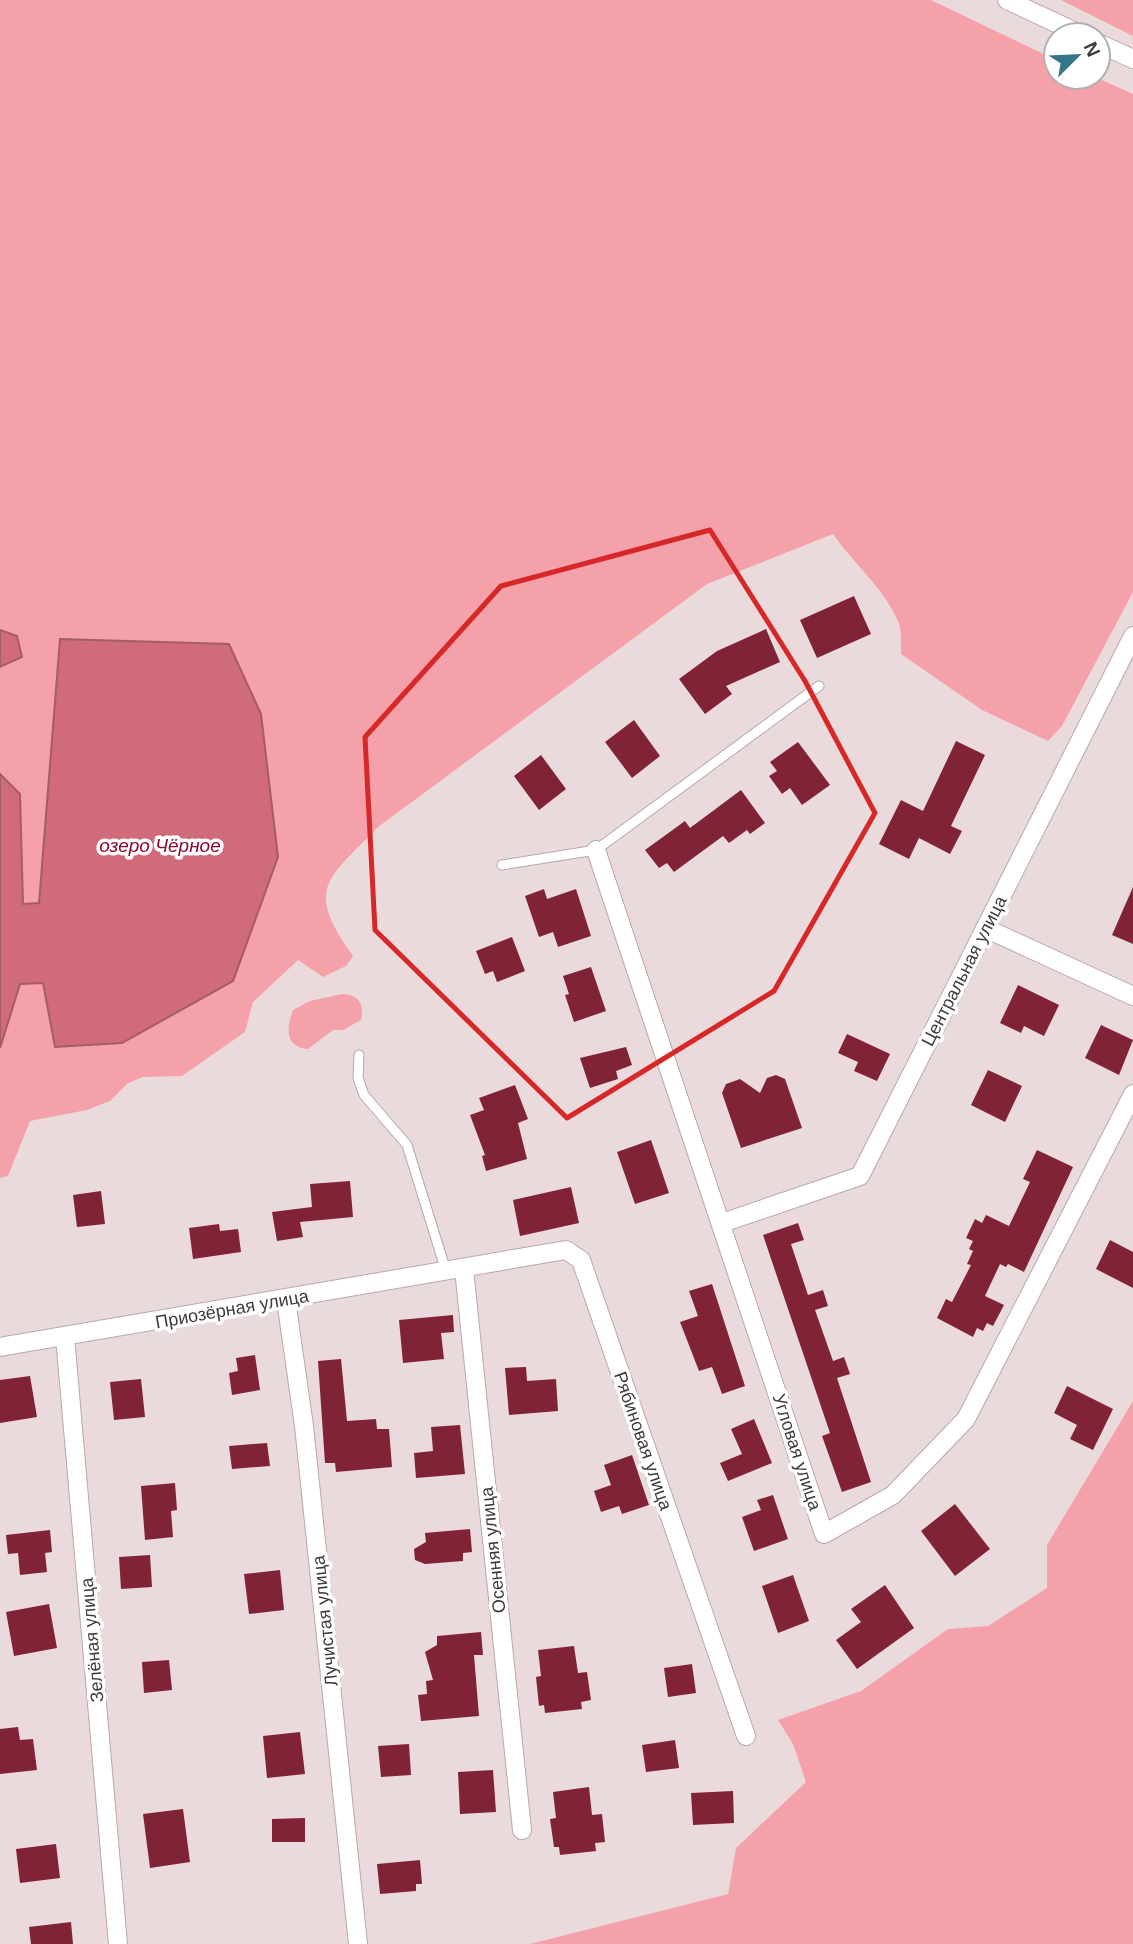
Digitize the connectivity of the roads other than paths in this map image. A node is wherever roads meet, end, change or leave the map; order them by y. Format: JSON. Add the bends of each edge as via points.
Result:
{"nodes":[{"id":1,"x":1007,"y":0,"type":"edge"},
{"id":2,"x":1052,"y":21,"type":"edge"},
{"id":3,"x":1112,"y":49,"type":"edge"},
{"id":4,"x":1133,"y":59,"type":"edge"},
{"id":5,"x":1133,"y":636,"type":"edge"},
{"id":6,"x":819,"y":686,"type":"dead end"},
{"id":7,"x":596,"y":850,"type":"junction"},
{"id":8,"x":502,"y":865,"type":"dead end"},
{"id":9,"x":985,"y":928,"type":"junction"},
{"id":10,"x":1133,"y":996,"type":"edge"},
{"id":11,"x":359,"y":1055,"type":"dead end"},
{"id":12,"x":1133,"y":1094,"type":"edge"},
{"id":13,"x":722,"y":1223,"type":"junction"},
{"id":14,"x":464,"y":1269,"type":"junction"},
{"id":15,"x":446,"y":1272,"type":"junction"},
{"id":16,"x":286,"y":1300,"type":"junction"},
{"id":17,"x":65,"y":1336,"type":"junction"},
{"id":18,"x":0,"y":1348,"type":"edge"},
{"id":19,"x":746,"y":1736,"type":"dead end"},
{"id":20,"x":522,"y":1830,"type":"dead end"},
{"id":21,"x":118,"y":1944,"type":"edge"},
{"id":22,"x":358,"y":1944,"type":"edge"}],
"edges":[{"from":1,"to":2,"type":"street"},
{"from":3,"to":4,"type":"street"},
{"from":5,"to":9,"type":"street","name":"Центральная улица"},
{"from":6,"to":7,"type":"lane"},
{"from":7,"to":8,"type":"lane"},
{"from":7,"to":13,"type":"street","name":"Угловая улица"},
{"from":9,"to":10,"type":"street"},
{"from":9,"to":13,"type":"street","name":"Центральная улица","via":[[860,1176]]},
{"from":11,"to":15,"type":"lane","via":[[358,1078],[364,1095],[407,1144]]},
{"from":12,"to":13,"type":"street","name":"Угловая улица","via":[[966,1419],[893,1495],[824,1534]]},
{"from":14,"to":15,"type":"street","name":"Приозёрная улица"},
{"from":14,"to":19,"type":"street","name":"Рябиновая улица","via":[[566,1251],[581,1260]]},
{"from":14,"to":20,"type":"street","name":"Осенняя улица"},
{"from":15,"to":16,"type":"street","name":"Приозёрная улица"},
{"from":16,"to":17,"type":"street","name":"Приозёрная улица"},
{"from":16,"to":22,"type":"street","name":"Лучистая улица","via":[[306,1439]]},
{"from":17,"to":18,"type":"street","name":"Приозёрная улица"},
{"from":17,"to":21,"type":"street","name":"Зелёная улица"}]}
